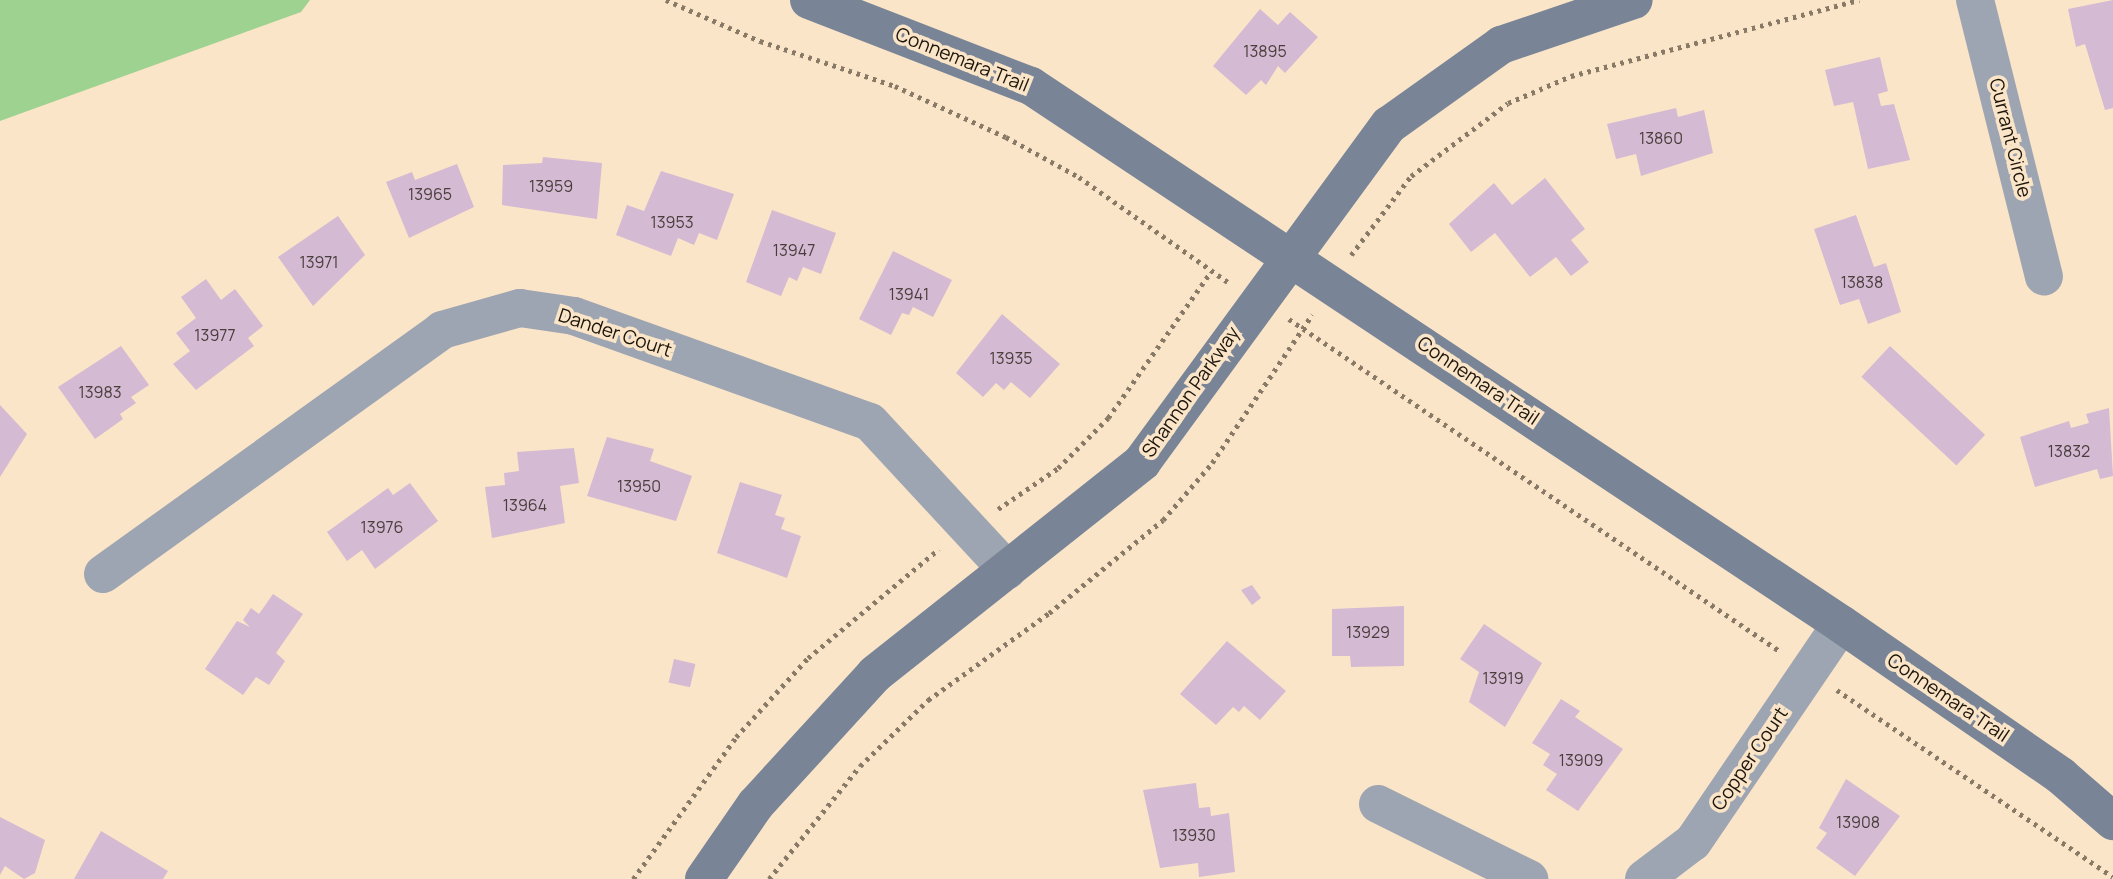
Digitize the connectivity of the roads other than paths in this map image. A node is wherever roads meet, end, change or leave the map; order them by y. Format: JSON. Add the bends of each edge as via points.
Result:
{"nodes":[{"id":1,"x":809,"y":0,"type":"edge"},
{"id":2,"x":1634,"y":0,"type":"edge"},
{"id":3,"x":1975,"y":0,"type":"edge"},
{"id":4,"x":1289,"y":254,"type":"junction"},
{"id":5,"x":2044,"y":277,"type":"dead end"},
{"id":6,"x":1007,"y":570,"type":"junction"},
{"id":7,"x":103,"y":574,"type":"dead end"},
{"id":8,"x":1841,"y":624,"type":"junction"},
{"id":9,"x":1378,"y":804,"type":"dead end"},
{"id":10,"x":2113,"y":821,"type":"edge"},
{"id":11,"x":704,"y":879,"type":"edge"},
{"id":12,"x":1529,"y":879,"type":"edge"},
{"id":13,"x":1644,"y":879,"type":"edge"}],
"edges":[{"from":1,"to":4,"type":"street","name":"Connemara Trail","via":[[1031,86]]},
{"from":2,"to":4,"type":"street","name":"Shannon Parkway","via":[[1501,46],[1389,125]]},
{"from":3,"to":5,"type":"street","name":"Currant Circle"},
{"from":4,"to":6,"type":"street","name":"Shannon Parkway","via":[[1142,462]]},
{"from":4,"to":8,"type":"street","name":"Connemara Trail"},
{"from":6,"to":7,"type":"street","name":"Dander Court","via":[[870,422],[574,316],[520,308],[442,330]]},
{"from":6,"to":11,"type":"street","name":"Shannon Parkway","via":[[875,674],[756,804]]},
{"from":8,"to":10,"type":"street","name":"Connemara Trail","via":[[2061,776]]},
{"from":8,"to":13,"type":"street","name":"Copper Court","via":[[1693,842]]},
{"from":9,"to":12,"type":"street"}]}
